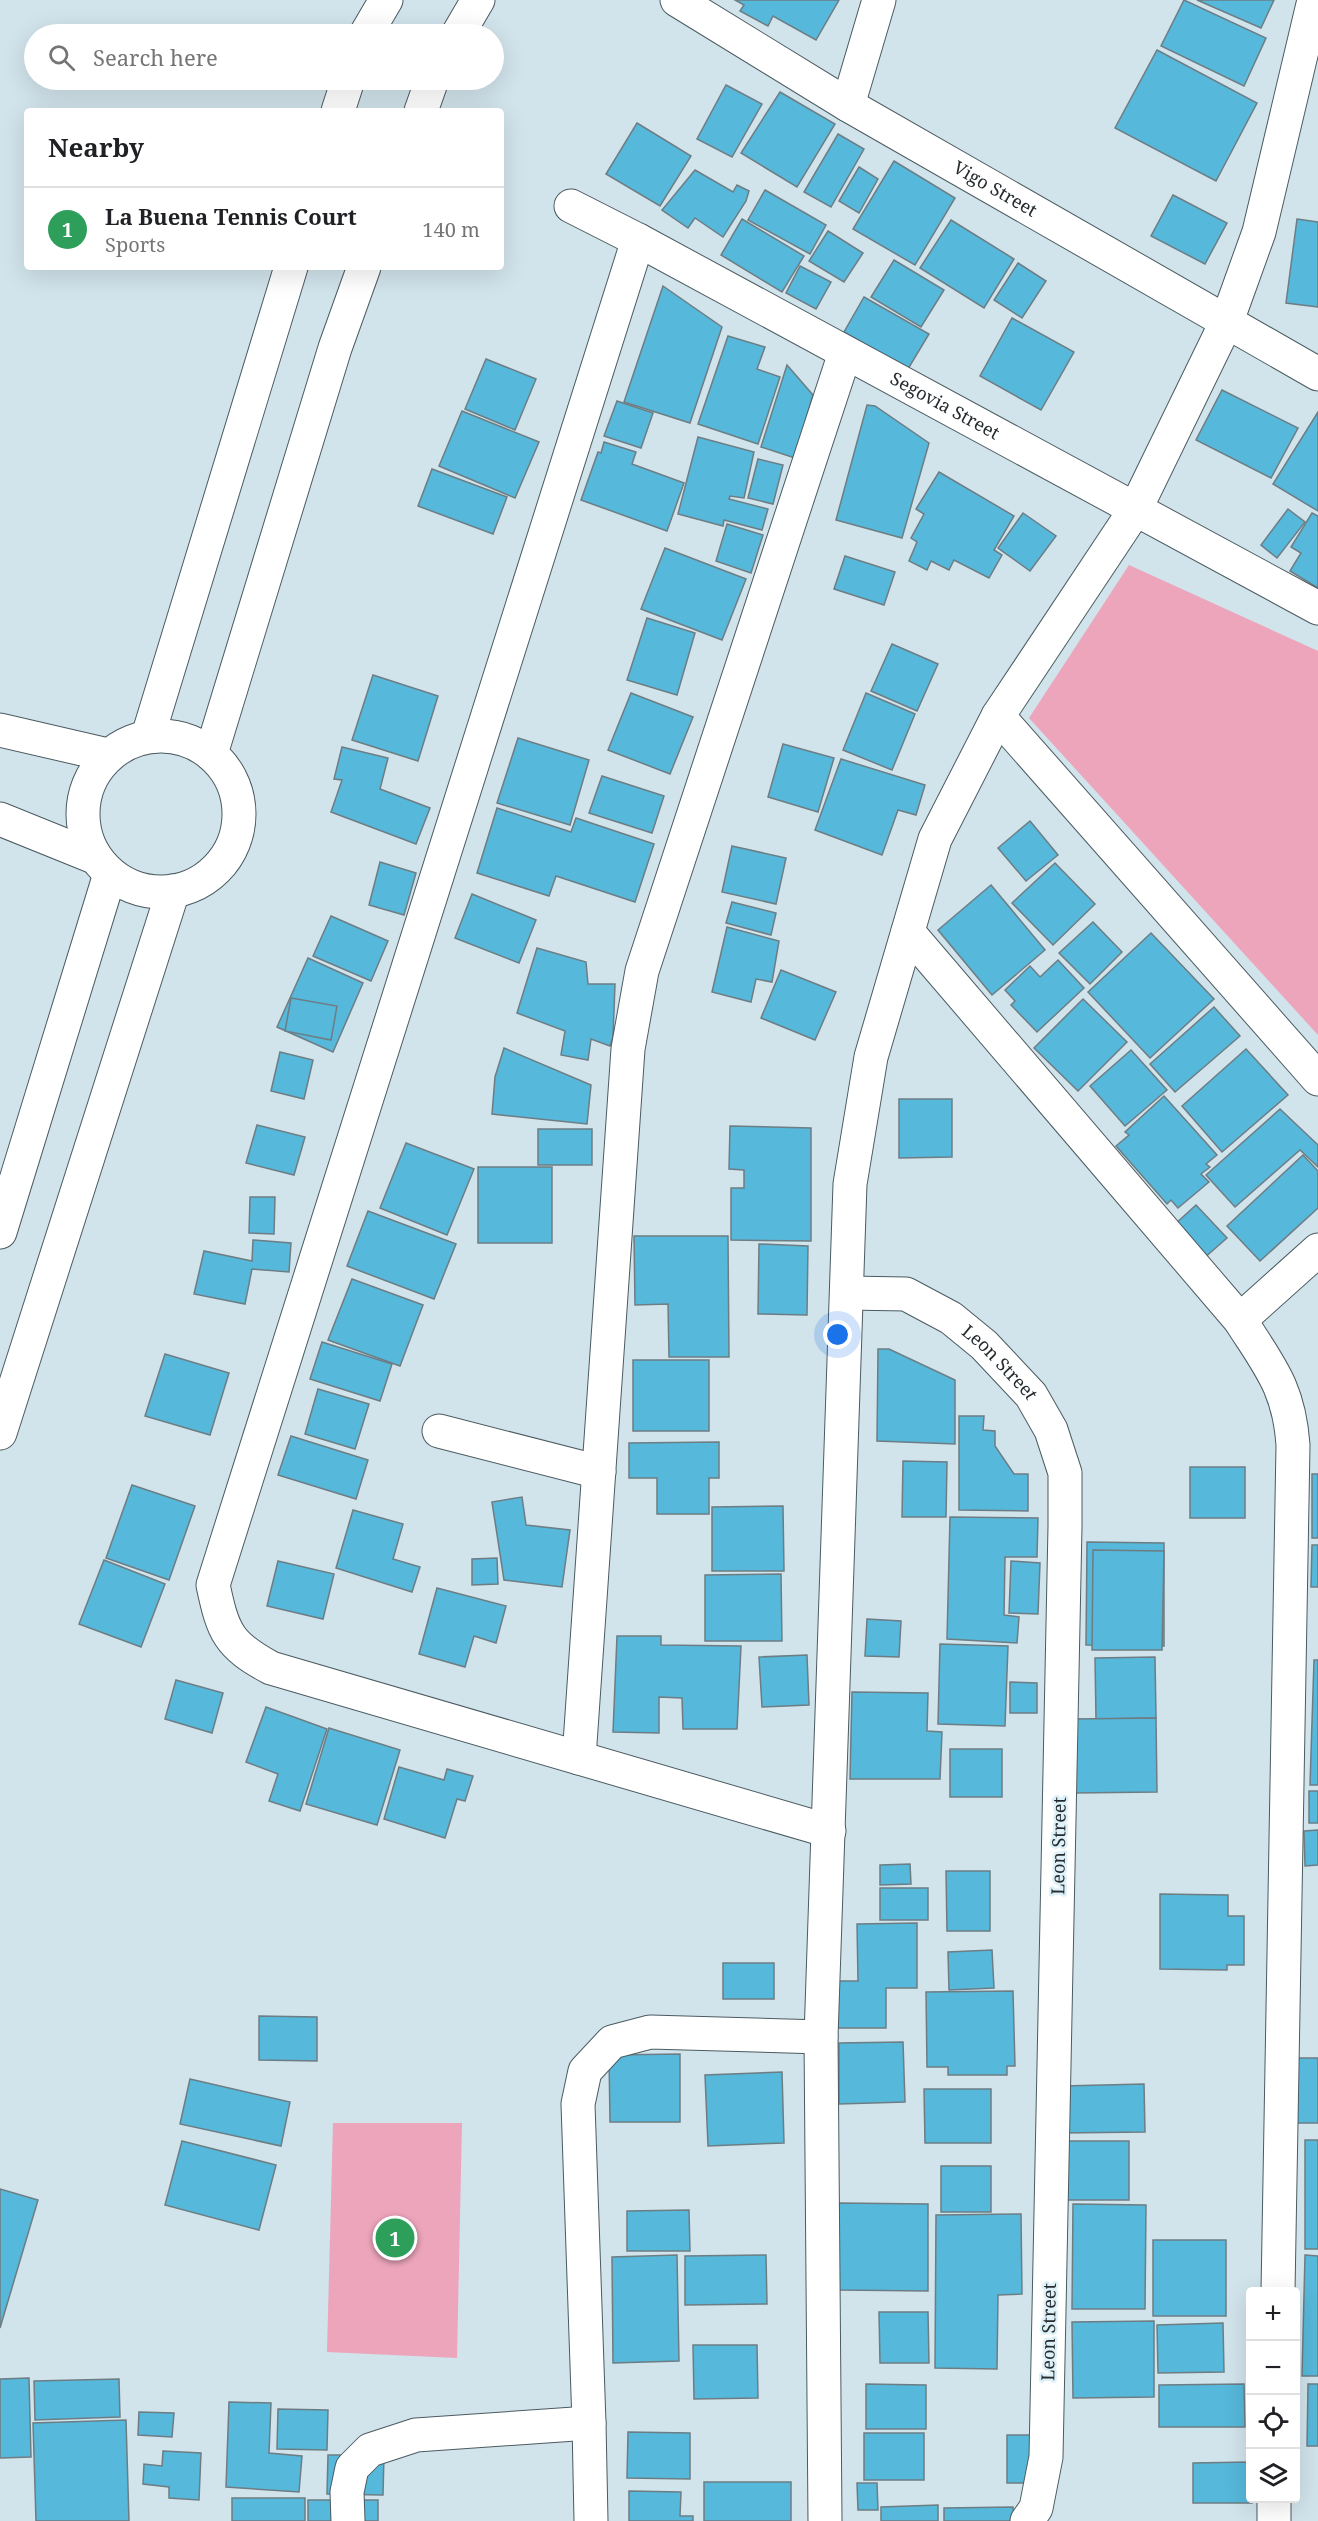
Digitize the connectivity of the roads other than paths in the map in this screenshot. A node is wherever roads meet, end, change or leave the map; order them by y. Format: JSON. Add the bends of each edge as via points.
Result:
{"nodes":[{"id":1,"x":386,"y":0,"type":"edge"},
{"id":2,"x":478,"y":0,"type":"edge"},
{"id":3,"x":677,"y":0,"type":"edge"},
{"id":4,"x":879,"y":0,"type":"edge"},
{"id":5,"x":1314,"y":0,"type":"edge"},
{"id":6,"x":372,"y":24,"type":"edge"},
{"id":7,"x":464,"y":24,"type":"edge"},
{"id":8,"x":345,"y":90,"type":"edge"},
{"id":9,"x":428,"y":90,"type":"edge"},
{"id":10,"x":848,"y":105,"type":"junction"},
{"id":11,"x":339,"y":108,"type":"edge"},
{"id":12,"x":422,"y":108,"type":"edge"},
{"id":13,"x":571,"y":206,"type":"dead end"},
{"id":14,"x":638,"y":240,"type":"junction"},
{"id":15,"x":290,"y":270,"type":"edge"},
{"id":16,"x":363,"y":270,"type":"edge"},
{"id":17,"x":1227,"y":321,"type":"junction"},
{"id":18,"x":845,"y":353,"type":"junction"},
{"id":19,"x":1318,"y":374,"type":"edge"},
{"id":20,"x":1135,"y":510,"type":"junction"},
{"id":21,"x":1318,"y":608,"type":"edge"},
{"id":22,"x":998,"y":716,"type":"junction"},
{"id":23,"x":0,"y":730,"type":"edge"},
{"id":24,"x":148,"y":736,"type":"junction"},
{"id":25,"x":211,"y":754,"type":"junction"},
{"id":26,"x":108,"y":755,"type":"junction"},
{"id":27,"x":0,"y":819,"type":"edge"},
{"id":28,"x":102,"y":866,"type":"junction"},
{"id":29,"x":173,"y":891,"type":"junction"},
{"id":30,"x":908,"y":932,"type":"junction"},
{"id":31,"x":1318,"y":1079,"type":"edge"},
{"id":32,"x":0,"y":1232,"type":"edge"},
{"id":33,"x":1318,"y":1250,"type":"edge"},
{"id":34,"x":847,"y":1293,"type":"junction"},
{"id":35,"x":1240,"y":1320,"type":"junction"},
{"id":36,"x":439,"y":1431,"type":"dead end"},
{"id":37,"x":0,"y":1433,"type":"edge"},
{"id":38,"x":599,"y":1472,"type":"junction"},
{"id":39,"x":579,"y":1758,"type":"junction"},
{"id":40,"x":829,"y":1831,"type":"junction"},
{"id":41,"x":821,"y":2037,"type":"junction"},
{"id":42,"x":1278,"y":2287,"type":"edge"},
{"id":43,"x":589,"y":2423,"type":"junction"},
{"id":44,"x":1274,"y":2503,"type":"edge"},
{"id":45,"x":348,"y":2521,"type":"edge"},
{"id":46,"x":591,"y":2521,"type":"edge"},
{"id":47,"x":825,"y":2521,"type":"edge"},
{"id":48,"x":1027,"y":2521,"type":"edge"},
{"id":49,"x":1274,"y":2521,"type":"edge"}],
"edges":[{"from":1,"to":6,"type":"street"},
{"from":2,"to":7,"type":"street"},
{"from":3,"to":10,"type":"street","name":"Vigo Street"},
{"from":4,"to":10,"type":"street"},
{"from":5,"to":17,"type":"street","via":[[1259,232]]},
{"from":8,"to":11,"type":"street"},
{"from":9,"to":12,"type":"street"},
{"from":10,"to":17,"type":"street","name":"Vigo Street"},
{"from":13,"to":14,"type":"street","name":"Segovia Street"},
{"from":14,"to":18,"type":"street","name":"Segovia Street"},
{"from":14,"to":39,"type":"street","via":[[213,1586],[221,1622],[243,1653],[271,1668]]},
{"from":15,"to":24,"type":"street"},
{"from":16,"to":25,"type":"street","via":[[334,348]]},
{"from":17,"to":19,"type":"street","name":"Vigo Street"},
{"from":17,"to":20,"type":"street"},
{"from":18,"to":20,"type":"street","name":"Segovia Street"},
{"from":18,"to":38,"type":"street","via":[[642,971],[628,1049]]},
{"from":20,"to":21,"type":"street","name":"Segovia Street"},
{"from":20,"to":22,"type":"street"},
{"from":22,"to":30,"type":"street","via":[[934,839]]},
{"from":22,"to":31,"type":"street"},
{"from":23,"to":26,"type":"street"},
{"from":24,"to":25,"type":"street","via":[[171,736],[193,742]]},
{"from":24,"to":26,"type":"street","via":[[126,743]]},
{"from":25,"to":29,"type":"street","via":[[226,770],[236,790],[237,835],[214,873]]},
{"from":26,"to":28,"type":"street","via":[[84,793],[82,815],[85,837]]},
{"from":27,"to":28,"type":"street"},
{"from":28,"to":29,"type":"street","via":[[129,886]]},
{"from":28,"to":32,"type":"street"},
{"from":29,"to":37,"type":"street"},
{"from":30,"to":34,"type":"street","via":[[871,1057],[850,1184]]},
{"from":30,"to":35,"type":"street"},
{"from":33,"to":35,"type":"street"},
{"from":34,"to":40,"type":"street"},
{"from":34,"to":48,"type":"street","name":"Leon Street","via":[[906,1294],[951,1318],[984,1345],[1031,1395],[1051,1430],[1065,1473],[1046,2457],[1036,2508]]},
{"from":35,"to":42,"type":"street","via":[[1280,1382],[1291,1415],[1293,1445]]},
{"from":36,"to":38,"type":"street"},
{"from":38,"to":39,"type":"street"},
{"from":39,"to":40,"type":"street"},
{"from":40,"to":41,"type":"street"},
{"from":41,"to":43,"type":"street","via":[[650,2032],[612,2043],[585,2072],[578,2104]]},
{"from":41,"to":47,"type":"street"},
{"from":43,"to":45,"type":"street","via":[[416,2435],[370,2450],[352,2468],[347,2492]]},
{"from":43,"to":46,"type":"street"},
{"from":44,"to":49,"type":"street"}]}
